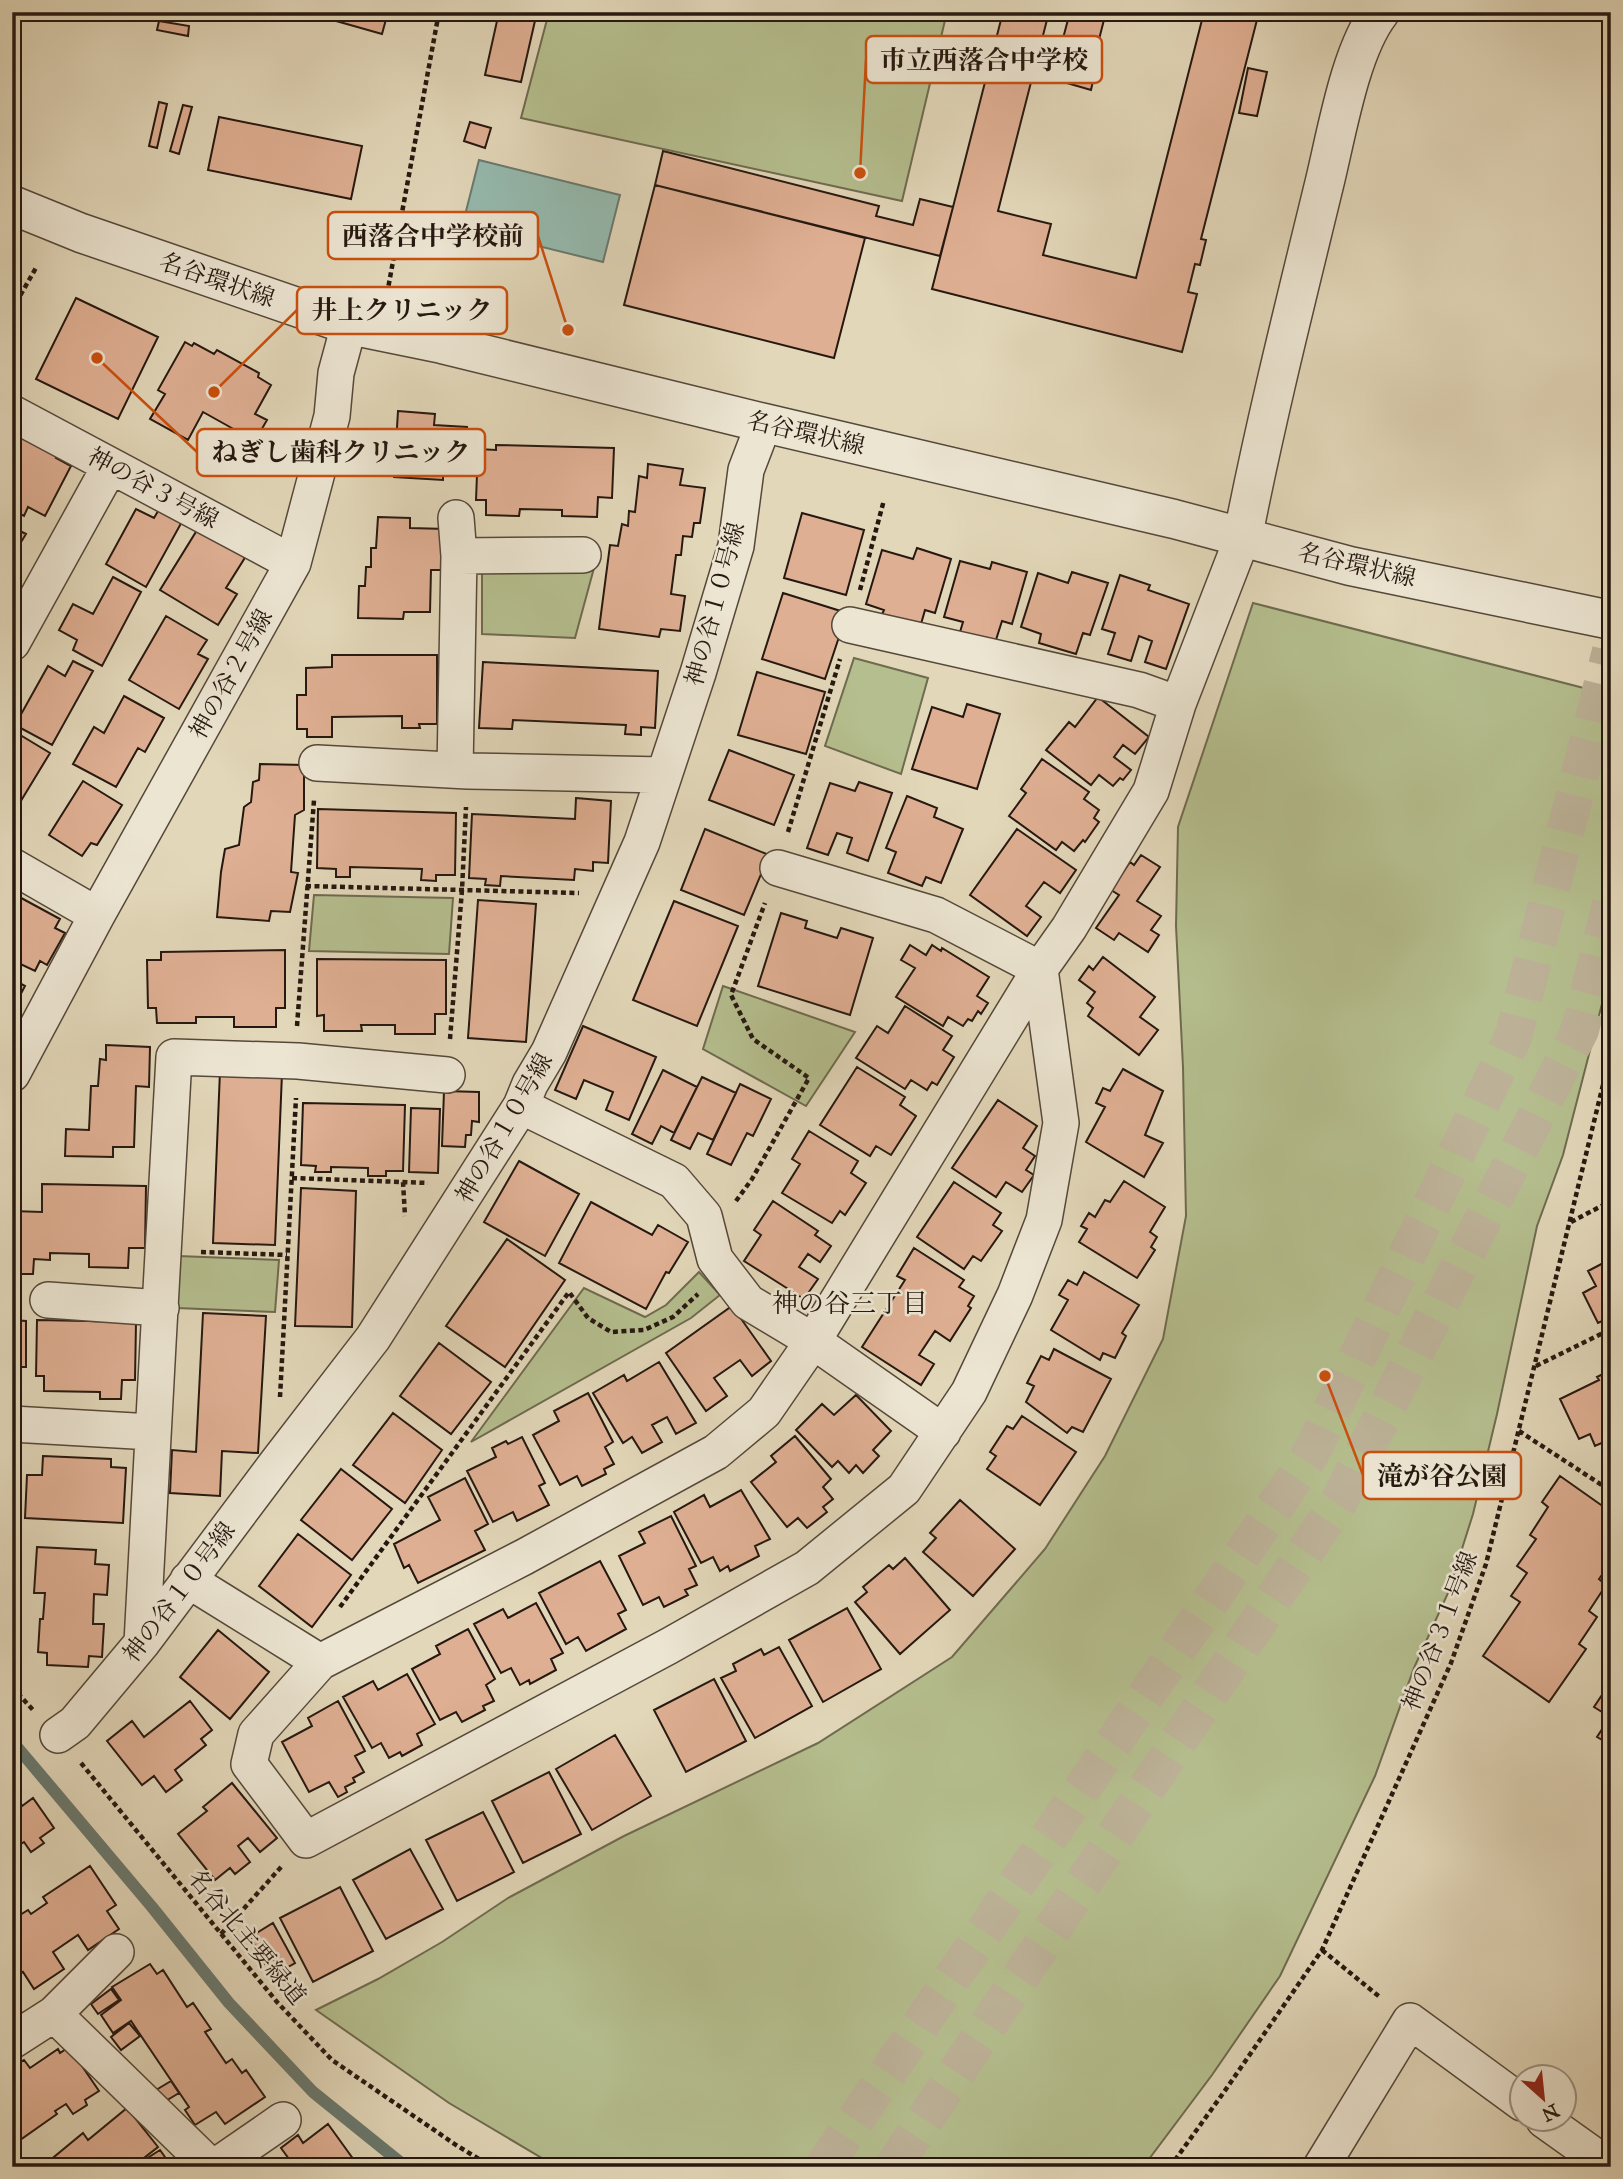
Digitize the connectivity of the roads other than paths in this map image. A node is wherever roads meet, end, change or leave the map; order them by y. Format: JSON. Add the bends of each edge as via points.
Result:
{"nodes":[{"id":1,"x":1380,"y":12,"type":"edge"},
{"id":2,"x":12,"y":205,"type":"edge"},
{"id":3,"x":349,"y":325,"type":"junction"},
{"id":4,"x":12,"y":413,"type":"edge"},
{"id":5,"x":764,"y":423,"type":"junction"},
{"id":6,"x":110,"y":466,"type":"junction"},
{"id":7,"x":456,"y":518,"type":"dead end"},
{"id":8,"x":1243,"y":536,"type":"junction"},
{"id":9,"x":583,"y":555,"type":"dead end"},
{"id":10,"x":458,"y":556,"type":"junction"},
{"id":11,"x":293,"y":563,"type":"junction"},
{"id":12,"x":1611,"y":620,"type":"edge"},
{"id":13,"x":850,"y":625,"type":"road end"},
{"id":14,"x":12,"y":643,"type":"edge"},
{"id":15,"x":1178,"y":704,"type":"junction"},
{"id":16,"x":317,"y":763,"type":"road end"},
{"id":17,"x":461,"y":770,"type":"junction"},
{"id":18,"x":663,"y":775,"type":"junction"},
{"id":19,"x":12,"y":866,"type":"edge"},
{"id":20,"x":778,"y":868,"type":"road end"},
{"id":21,"x":97,"y":915,"type":"junction"},
{"id":22,"x":1040,"y":969,"type":"junction"},
{"id":23,"x":12,"y":1074,"type":"edge"},
{"id":24,"x":447,"y":1075,"type":"road end"},
{"id":25,"x":521,"y":1106,"type":"junction"},
{"id":26,"x":48,"y":1300,"type":"dead end"},
{"id":27,"x":161,"y":1308,"type":"junction"},
{"id":28,"x":813,"y":1342,"type":"junction"},
{"id":29,"x":12,"y":1424,"type":"edge"},
{"id":30,"x":152,"y":1432,"type":"junction"},
{"id":31,"x":943,"y":1432,"type":"junction"},
{"id":32,"x":188,"y":1580,"type":"junction"},
{"id":33,"x":142,"y":1643,"type":"junction"},
{"id":34,"x":313,"y":1658,"type":"junction"},
{"id":35,"x":58,"y":1735,"type":"road end"},
{"id":36,"x":116,"y":1952,"type":"dead end"},
{"id":37,"x":54,"y":2014,"type":"junction"},
{"id":38,"x":12,"y":2041,"type":"edge"},
{"id":39,"x":1508,"y":2093,"type":"edge"},
{"id":40,"x":283,"y":2120,"type":"dead end"},
{"id":41,"x":1554,"y":2134,"type":"edge"},
{"id":42,"x":1569,"y":2155,"type":"edge"},
{"id":43,"x":213,"y":2167,"type":"edge"},
{"id":44,"x":1321,"y":2167,"type":"edge"},
{"id":45,"x":1610,"y":2167,"type":"edge"}],
"edges":[{"from":1,"to":8,"type":"street","via":[[1358,52],[1343,109]]},
{"from":2,"to":3,"type":"street","name":"名谷環状線"},
{"from":3,"to":5,"type":"street","name":"名谷環状線"},
{"from":3,"to":11,"type":"street","name":"神の谷２号線","via":[[336,373],[332,416]]},
{"from":4,"to":6,"type":"street","name":"神の谷３号線"},
{"from":5,"to":8,"type":"street","name":"名谷環状線"},
{"from":5,"to":18,"type":"street","name":"神の谷１０号線","via":[[746,471],[736,546]]},
{"from":6,"to":11,"type":"street","name":"神の谷３号線"},
{"from":6,"to":14,"type":"street"},
{"from":7,"to":10,"type":"street"},
{"from":8,"to":12,"type":"street","name":"名谷環状線","via":[[1350,566]]},
{"from":8,"to":15,"type":"street"},
{"from":9,"to":10,"type":"street"},
{"from":10,"to":17,"type":"street"},
{"from":11,"to":21,"type":"street","name":"神の谷２号線"},
{"from":13,"to":15,"type":"street","via":[[1139,690]]},
{"from":15,"to":22,"type":"street","via":[[1151,791]]},
{"from":16,"to":17,"type":"street"},
{"from":17,"to":18,"type":"street"},
{"from":18,"to":25,"type":"street","name":"神の谷１０号線","via":[[642,842],[550,1052]]},
{"from":19,"to":21,"type":"street"},
{"from":20,"to":22,"type":"street","via":[[936,915]]},
{"from":21,"to":23,"type":"street","name":"神の谷２号線"},
{"from":22,"to":28,"type":"street"},
{"from":22,"to":31,"type":"street","via":[[1061,1123],[1044,1220],[969,1392]]},
{"from":24,"to":27,"type":"street","via":[[297,1049],[174,1057]]},
{"from":25,"to":28,"type":"street","via":[[674,1181],[704,1216],[715,1259],[748,1302]]},
{"from":25,"to":32,"type":"street","name":"神の谷１０号線","via":[[373,1338]]},
{"from":26,"to":27,"type":"street"},
{"from":27,"to":30,"type":"street"},
{"from":28,"to":31,"type":"street"},
{"from":28,"to":34,"type":"street","via":[[764,1412],[716,1452],[524,1557]]},
{"from":29,"to":30,"type":"street"},
{"from":30,"to":33,"type":"street"},
{"from":31,"to":34,"type":"street","via":[[904,1489],[807,1568],[306,1840],[249,1764],[256,1734]]},
{"from":32,"to":33,"type":"street","name":"神の谷１０号線"},
{"from":32,"to":34,"type":"street"},
{"from":33,"to":35,"type":"street","name":"神の谷１０号線","via":[[75,1723]]},
{"from":36,"to":37,"type":"street"},
{"from":37,"to":38,"type":"street"},
{"from":37,"to":43,"type":"street"},
{"from":39,"to":44,"type":"street","via":[[1410,2021]]},
{"from":40,"to":43,"type":"street"},
{"from":41,"to":42,"type":"street"},
{"from":42,"to":45,"type":"street"}]}
